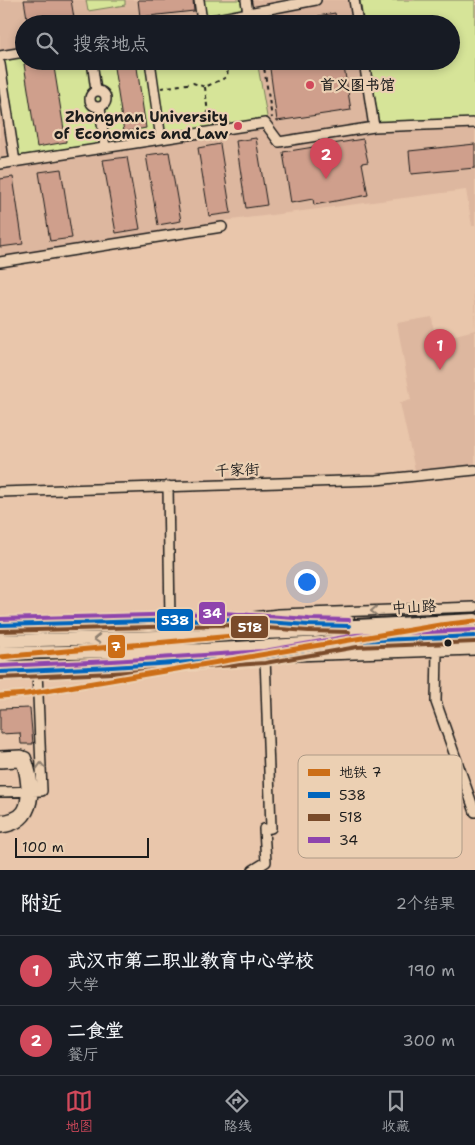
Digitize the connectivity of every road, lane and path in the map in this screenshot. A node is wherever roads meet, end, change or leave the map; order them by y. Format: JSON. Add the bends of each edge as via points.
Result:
{"nodes":[{"id":1,"x":199,"y":0,"type":"edge"},
{"id":2,"x":246,"y":0,"type":"edge"},
{"id":3,"x":316,"y":0,"type":"edge"},
{"id":4,"x":354,"y":0,"type":"edge"},
{"id":5,"x":248,"y":13,"type":"junction"},
{"id":6,"x":201,"y":15,"type":"edge"},
{"id":7,"x":238,"y":15,"type":"edge"},
{"id":8,"x":356,"y":15,"type":"edge"},
{"id":9,"x":15,"y":54,"type":"edge"},
{"id":10,"x":0,"y":56,"type":"edge"},
{"id":11,"x":0,"y":64,"type":"edge"},
{"id":12,"x":93,"y":70,"type":"edge"},
{"id":13,"x":151,"y":70,"type":"edge"},
{"id":14,"x":228,"y":70,"type":"edge"},
{"id":15,"x":264,"y":70,"type":"edge"},
{"id":16,"x":365,"y":70,"type":"edge"},
{"id":17,"x":205,"y":87,"type":"junction"},
{"id":18,"x":154,"y":89,"type":"junction"},
{"id":19,"x":475,"y":123,"type":"edge"},
{"id":20,"x":374,"y":127,"type":"junction"},
{"id":21,"x":210,"y":132,"type":"junction"},
{"id":22,"x":274,"y":135,"type":"junction"},
{"id":23,"x":161,"y":139,"type":"junction"},
{"id":24,"x":105,"y":148,"type":"junction"},
{"id":25,"x":15,"y":162,"type":"junction"},
{"id":26,"x":0,"y":164,"type":"edge"},
{"id":27,"x":222,"y":227,"type":"dead end"},
{"id":28,"x":0,"y":262,"type":"edge"},
{"id":29,"x":475,"y":470,"type":"edge"},
{"id":30,"x":168,"y":486,"type":"junction"},
{"id":31,"x":0,"y":492,"type":"edge"},
{"id":32,"x":475,"y":607,"type":"edge"},
{"id":33,"x":224,"y":619,"type":"junction"},
{"id":34,"x":475,"y":620,"type":"edge"},
{"id":35,"x":170,"y":621,"type":"junction"},
{"id":36,"x":0,"y":626,"type":"edge"},
{"id":37,"x":356,"y":626,"type":"junction"},
{"id":38,"x":475,"y":636,"type":"edge"},
{"id":39,"x":0,"y":641,"type":"edge"},
{"id":40,"x":356,"y":641,"type":"junction"},
{"id":41,"x":475,"y":650,"type":"edge"},
{"id":42,"x":437,"y":651,"type":"junction"},
{"id":43,"x":0,"y":653,"type":"edge"},
{"id":44,"x":266,"y":657,"type":"junction"},
{"id":45,"x":37,"y":671,"type":"junction"},
{"id":46,"x":0,"y":672,"type":"edge"},
{"id":47,"x":455,"y":755,"type":"edge"},
{"id":48,"x":0,"y":756,"type":"edge"},
{"id":49,"x":0,"y":763,"type":"edge"},
{"id":50,"x":462,"y":775,"type":"edge"},
{"id":51,"x":29,"y":791,"type":"junction"},
{"id":52,"x":0,"y":792,"type":"edge"},
{"id":53,"x":475,"y":812,"type":"edge"},
{"id":54,"x":0,"y":820,"type":"edge"},
{"id":55,"x":0,"y":828,"type":"edge"},
{"id":56,"x":252,"y":870,"type":"edge"}],
"edges":[{"from":1,"to":6,"type":"street"},
{"from":2,"to":5,"type":"street"},
{"from":3,"to":5,"type":"street"},
{"from":4,"to":8,"type":"street"},
{"from":5,"to":7,"type":"street"},
{"from":9,"to":10,"type":"street"},
{"from":11,"to":25,"type":"street"},
{"from":12,"to":24,"type":"street","via":[[96,91],[90,100],[93,106],[100,107]]},
{"from":13,"to":18,"type":"street"},
{"from":14,"to":17,"type":"path","via":[[227,77]]},
{"from":15,"to":22,"type":"path"},
{"from":16,"to":20,"type":"street"},
{"from":17,"to":18,"type":"path","via":[[193,82]]},
{"from":17,"to":21,"type":"path"},
{"from":18,"to":23,"type":"street"},
{"from":19,"to":20,"type":"street"},
{"from":20,"to":22,"type":"street","via":[[279,142]]},
{"from":21,"to":22,"type":"street","via":[[265,123]]},
{"from":21,"to":23,"type":"street"},
{"from":23,"to":24,"type":"street"},
{"from":24,"to":25,"type":"street"},
{"from":25,"to":26,"type":"street"},
{"from":27,"to":28,"type":"street"},
{"from":29,"to":30,"type":"street","name":"千家街","via":[[376,480]]},
{"from":30,"to":31,"type":"street","name":"千家街"},
{"from":30,"to":35,"type":"street"},
{"from":32,"to":33,"type":"street","one_way":true},
{"from":33,"to":35,"type":"main road","name":"中山路"},
{"from":33,"to":37,"type":"main road","name":"中山路"},
{"from":34,"to":37,"type":"highway","name":"中山路"},
{"from":35,"to":36,"type":"main road","name":"中山路"},
{"from":37,"to":39,"type":"highway","name":"中山路","one_way":true,"via":[[315,631]]},
{"from":38,"to":40,"type":"highway","name":"中山路"},
{"from":40,"to":43,"type":"highway","name":"中山路","via":[[200,650]]},
{"from":40,"to":44,"type":"main road","name":"中山路"},
{"from":41,"to":42,"type":"street"},
{"from":42,"to":44,"type":"street"},
{"from":42,"to":47,"type":"street","via":[[436,702]]},
{"from":44,"to":45,"type":"main road","name":"中山路"},
{"from":44,"to":56,"type":"street","via":[[270,828],[264,829],[266,862]]},
{"from":45,"to":46,"type":"main road","name":"中山路"},
{"from":51,"to":45,"type":"street","one_way":true,"via":[[42,791]]},
{"from":48,"to":51,"type":"street","via":[[26,757],[32,777]]},
{"from":49,"to":51,"type":"street","via":[[21,763]]},
{"from":50,"to":53,"type":"street"},
{"from":51,"to":52,"type":"street"},
{"from":51,"to":54,"type":"street","via":[[20,812]]},
{"from":51,"to":55,"type":"street","via":[[29,812],[12,826]]}]}
